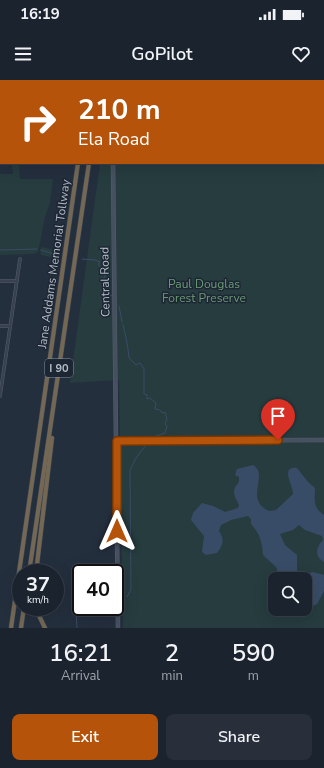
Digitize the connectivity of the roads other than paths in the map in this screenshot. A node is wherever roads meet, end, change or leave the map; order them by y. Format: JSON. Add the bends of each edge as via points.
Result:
{"nodes":[{"id":1,"x":78,"y":164,"type":"edge"},
{"id":2,"x":89,"y":164,"type":"edge"},
{"id":3,"x":113,"y":164,"type":"edge"},
{"id":4,"x":20,"y":259,"type":"dead end"},
{"id":5,"x":0,"y":281,"type":"edge"},
{"id":6,"x":17,"y":281,"type":"junction"},
{"id":7,"x":0,"y":326,"type":"edge"},
{"id":8,"x":10,"y":326,"type":"junction"},
{"id":9,"x":0,"y":396,"type":"edge"},
{"id":10,"x":55,"y":399,"type":"junction"},
{"id":11,"x":324,"y":440,"type":"edge"},
{"id":12,"x":117,"y":441,"type":"junction"},
{"id":13,"x":30,"y":564,"type":"edge"},
{"id":14,"x":37,"y":564,"type":"edge"},
{"id":15,"x":23,"y":616,"type":"edge"},
{"id":16,"x":40,"y":616,"type":"edge"},
{"id":17,"x":11,"y":628,"type":"edge"},
{"id":18,"x":21,"y":628,"type":"edge"},
{"id":19,"x":45,"y":628,"type":"edge"},
{"id":20,"x":118,"y":628,"type":"edge"}],
"edges":[{"from":1,"to":17,"type":"highway","name":"Jane Addams Memorial Tollway","number":"I 90"},
{"from":2,"to":10,"type":"highway","name":"Jane Addams Memorial Tollway","number":"I 90"},
{"from":3,"to":12,"type":"street","name":"Central Road"},
{"from":4,"to":6,"type":"street"},
{"from":5,"to":6,"type":"street"},
{"from":6,"to":8,"type":"street"},
{"from":7,"to":8,"type":"street"},
{"from":8,"to":9,"type":"street"},
{"from":10,"to":13,"type":"highway","name":"Jane Addams Memorial Tollway","number":"I 90"},
{"from":10,"to":14,"type":"highway"},
{"from":11,"to":12,"type":"street"},
{"from":12,"to":20,"type":"street","name":"Central Road"},
{"from":15,"to":18,"type":"highway"},
{"from":16,"to":19,"type":"highway"}]}
